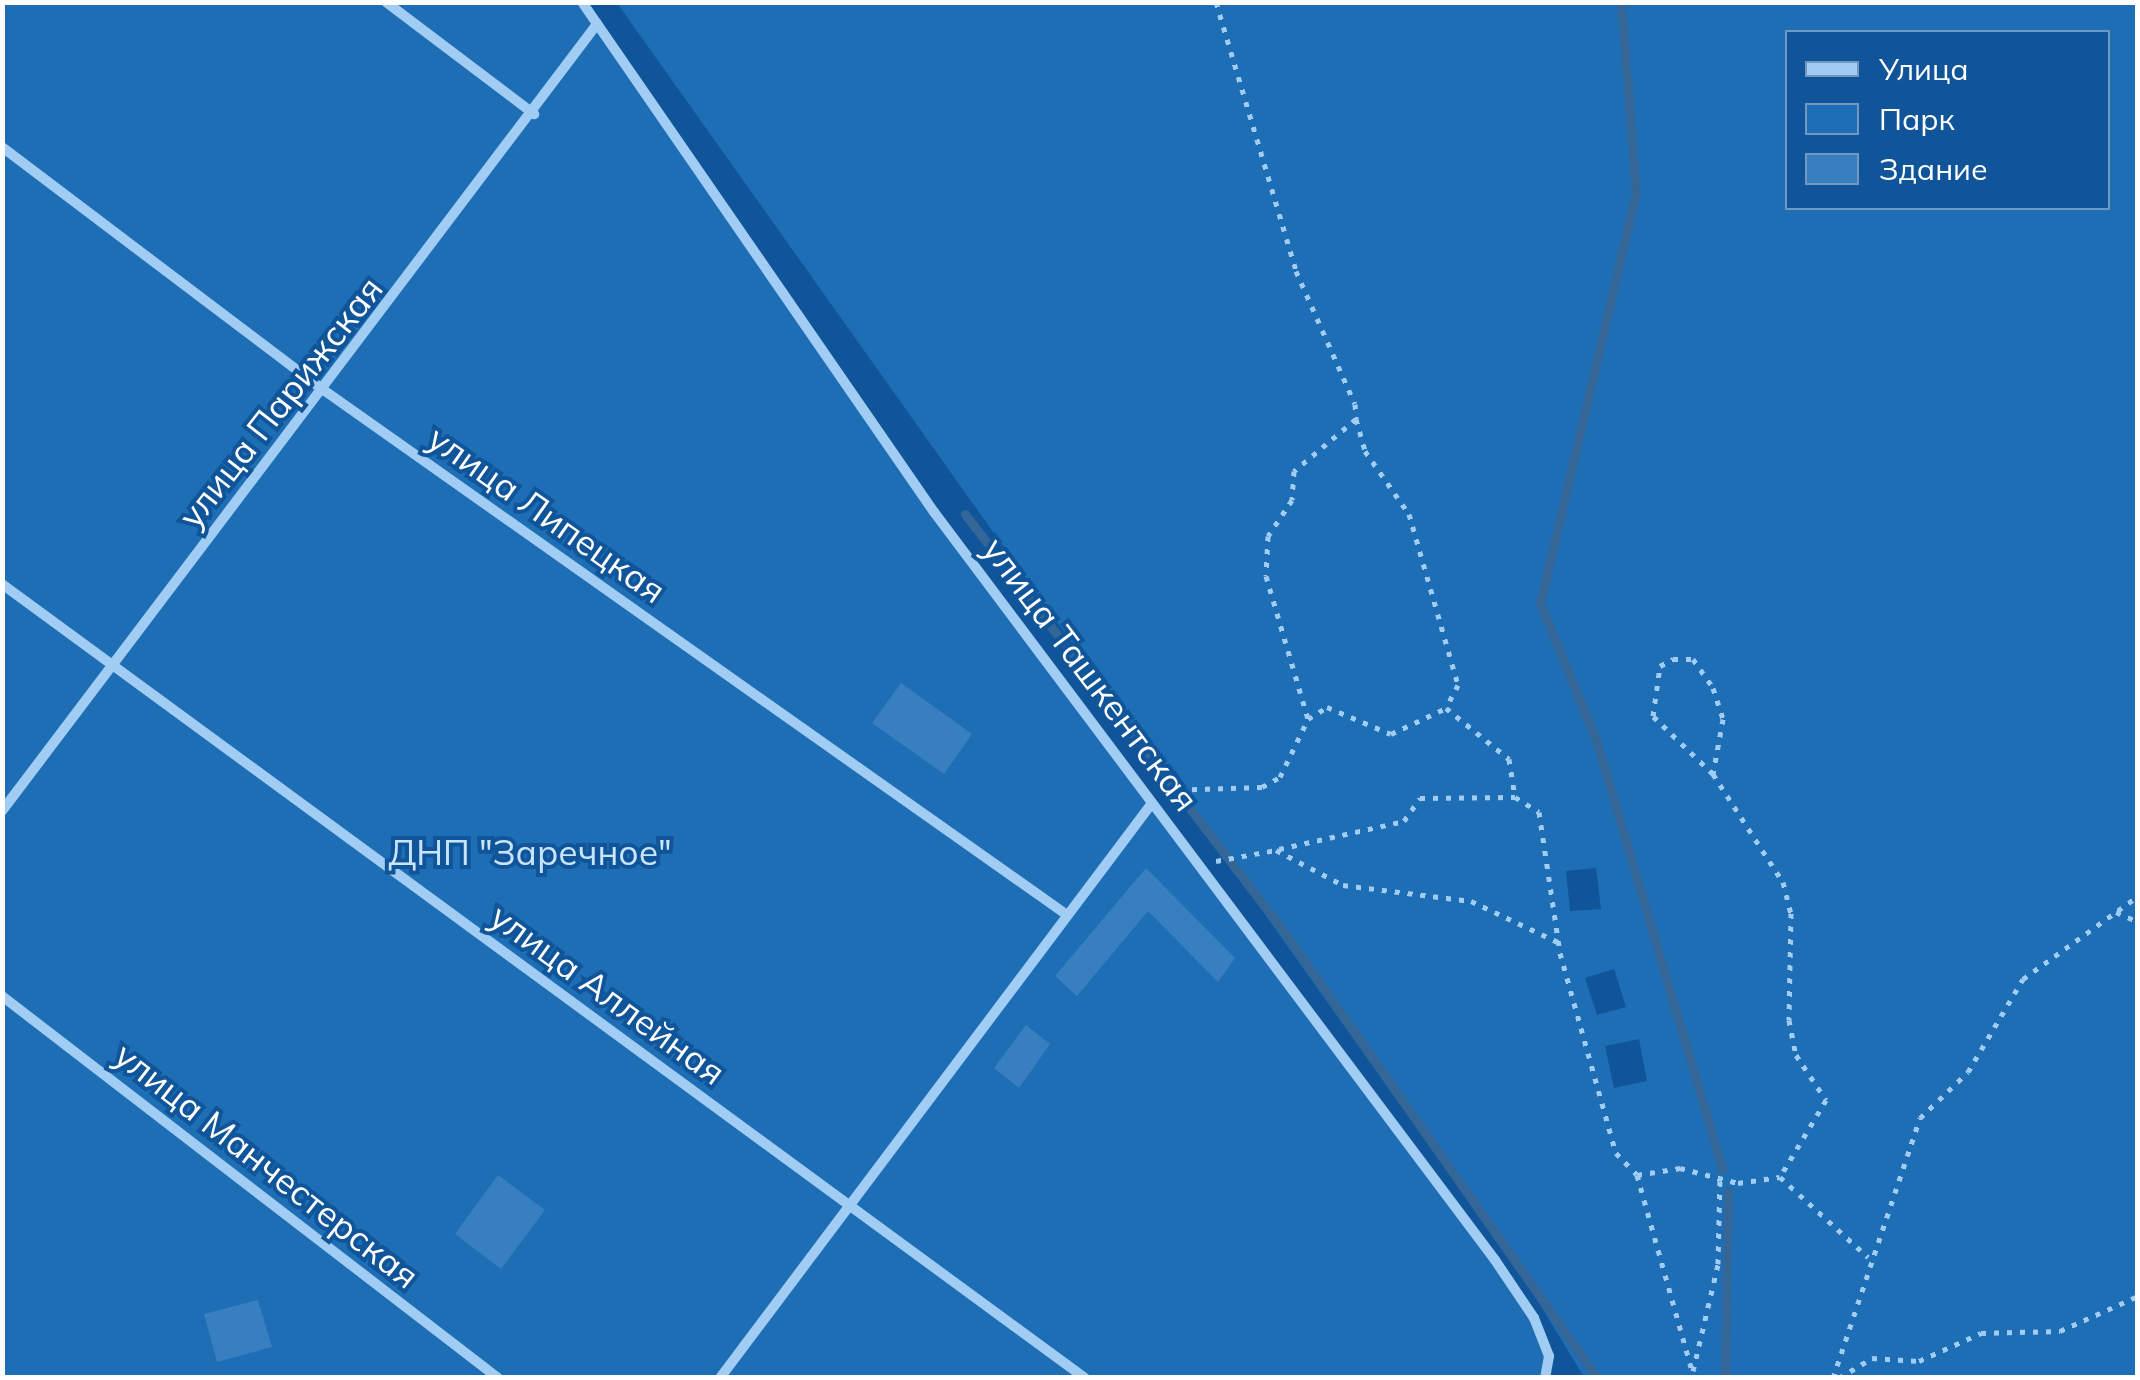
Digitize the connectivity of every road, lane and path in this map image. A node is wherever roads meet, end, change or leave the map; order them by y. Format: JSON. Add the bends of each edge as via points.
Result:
{"nodes":[{"id":1,"x":386,"y":2,"type":"edge"},
{"id":2,"x":582,"y":2,"type":"edge"},
{"id":3,"x":1216,"y":2,"type":"edge"},
{"id":4,"x":597,"y":24,"type":"junction"},
{"id":5,"x":534,"y":114,"type":"junction"},
{"id":6,"x":2,"y":147,"type":"edge"},
{"id":7,"x":325,"y":391,"type":"junction"},
{"id":8,"x":1356,"y":420,"type":"junction"},
{"id":9,"x":2,"y":584,"type":"edge"},
{"id":10,"x":112,"y":666,"type":"junction"},
{"id":11,"x":1446,"y":708,"type":"junction"},
{"id":12,"x":1308,"y":719,"type":"junction"},
{"id":13,"x":1714,"y":774,"type":"junction"},
{"id":14,"x":1168,"y":788,"type":"dead end"},
{"id":15,"x":1515,"y":797,"type":"junction"},
{"id":16,"x":1152,"y":803,"type":"junction"},
{"id":17,"x":2,"y":811,"type":"edge"},
{"id":18,"x":1276,"y":850,"type":"junction"},
{"id":19,"x":1216,"y":861,"type":"dead end"},
{"id":20,"x":2138,"y":896,"type":"edge"},
{"id":21,"x":2116,"y":912,"type":"junction"},
{"id":22,"x":1068,"y":916,"type":"junction"},
{"id":23,"x":2138,"y":922,"type":"edge"},
{"id":24,"x":1560,"y":943,"type":"junction"},
{"id":25,"x":2,"y":996,"type":"edge"},
{"id":26,"x":1638,"y":1174,"type":"junction"},
{"id":27,"x":1720,"y":1177,"type":"junction"},
{"id":28,"x":1780,"y":1178,"type":"junction"},
{"id":29,"x":849,"y":1204,"type":"junction"},
{"id":30,"x":1868,"y":1257,"type":"junction"},
{"id":31,"x":2138,"y":1296,"type":"edge"},
{"id":32,"x":1693,"y":1376,"type":"edge"},
{"id":33,"x":498,"y":1378,"type":"edge"},
{"id":34,"x":720,"y":1378,"type":"edge"},
{"id":35,"x":1085,"y":1378,"type":"edge"},
{"id":36,"x":1544,"y":1378,"type":"edge"},
{"id":37,"x":1836,"y":1378,"type":"edge"}],
"edges":[{"from":1,"to":5,"type":"street"},
{"from":2,"to":4,"type":"street","name":"улица Ташкентская"},
{"from":3,"to":8,"type":"path","via":[[1296,270]]},
{"from":4,"to":5,"type":"street","name":"улица Парижская"},
{"from":4,"to":16,"type":"street","name":"улица Ташкентская","via":[[934,512]]},
{"from":5,"to":7,"type":"street","name":"улица Парижская"},
{"from":6,"to":7,"type":"street","name":"улица Липецкая"},
{"from":7,"to":10,"type":"street","name":"улица Парижская"},
{"from":7,"to":22,"type":"street","name":"улица Липецкая"},
{"from":8,"to":11,"type":"path","via":[[1365,450],[1408,514],[1458,685]]},
{"from":8,"to":12,"type":"path","via":[[1294,471],[1292,500],[1268,536],[1266,576]]},
{"from":9,"to":10,"type":"street","name":"улица Аллейная"},
{"from":10,"to":17,"type":"street","name":"улица Парижская"},
{"from":10,"to":29,"type":"street","name":"улица Аллейная"},
{"from":11,"to":12,"type":"path","via":[[1391,734],[1342,708]]},
{"from":11,"to":15,"type":"path","via":[[1509,759]]},
{"from":12,"to":14,"type":"path","via":[[1299,750],[1262,787]]},
{"from":13,"to":13,"type":"path","via":[[1723,719],[1712,688],[1694,658],[1673,659],[1660,666],[1653,716]]},
{"from":13,"to":28,"type":"path","via":[[1783,882],[1792,1038],[1826,1100]]},
{"from":15,"to":18,"type":"path","via":[[1420,798],[1404,821]]},
{"from":15,"to":24,"type":"path","via":[[1540,812]]},
{"from":16,"to":22,"type":"street"},
{"from":16,"to":36,"type":"street","name":"улица Ташкентская","via":[[1534,1318],[1549,1356]]},
{"from":18,"to":19,"type":"path","via":[[1231,852]]},
{"from":18,"to":24,"type":"path","via":[[1343,885],[1472,901]]},
{"from":20,"to":21,"type":"path"},
{"from":21,"to":23,"type":"path"},
{"from":21,"to":30,"type":"path","via":[[2023,978],[1968,1072],[1920,1118]]},
{"from":22,"to":29,"type":"street"},
{"from":24,"to":26,"type":"path","via":[[1608,1133]]},
{"from":25,"to":33,"type":"street","name":"улица Манчестерская"},
{"from":26,"to":27,"type":"path","via":[[1680,1168]]},
{"from":26,"to":32,"type":"path"},
{"from":27,"to":28,"type":"path"},
{"from":27,"to":32,"type":"path","via":[[1718,1264]]},
{"from":28,"to":30,"type":"path"},
{"from":29,"to":34,"type":"street"},
{"from":29,"to":35,"type":"street","name":"улица Аллейная"},
{"from":30,"to":37,"type":"path"},
{"from":31,"to":37,"type":"path","via":[[2060,1330],[1982,1333],[1919,1360],[1872,1358]]}]}
